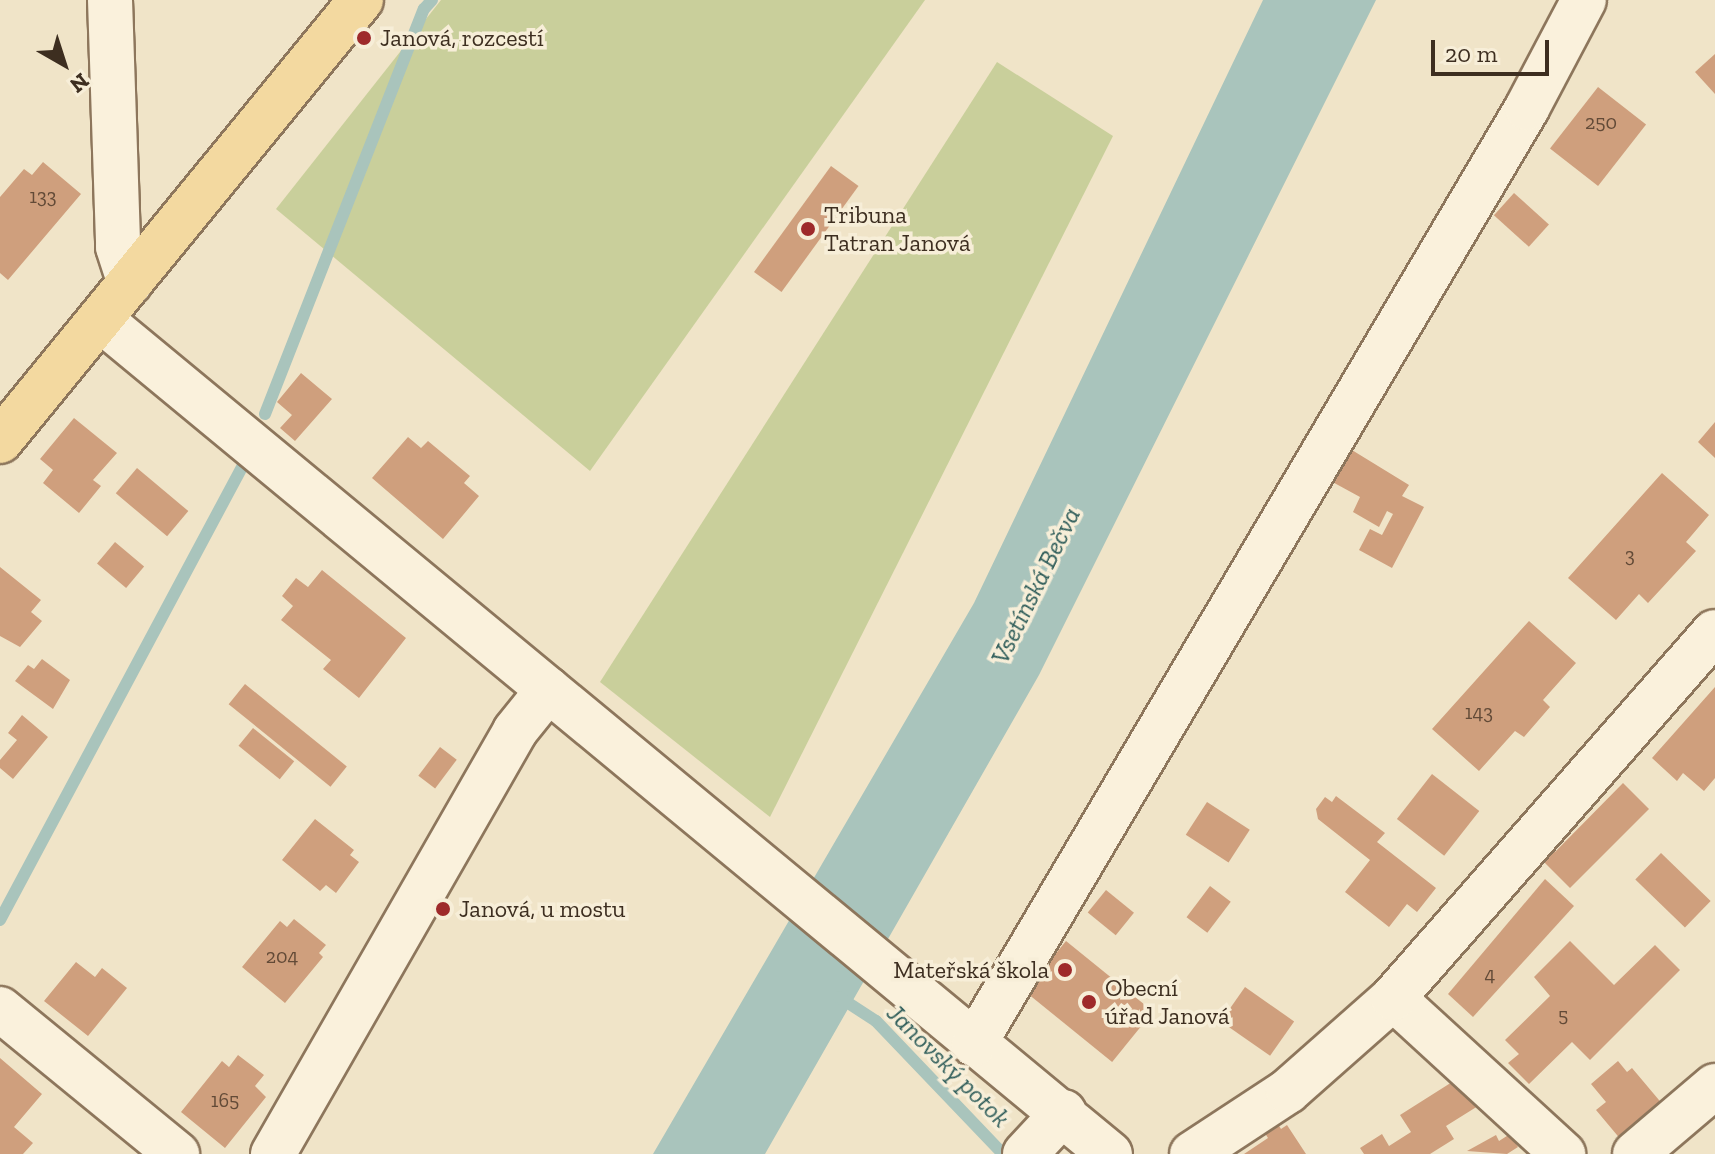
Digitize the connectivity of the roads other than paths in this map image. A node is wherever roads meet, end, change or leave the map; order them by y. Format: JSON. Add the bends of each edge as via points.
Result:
{"nodes":[{"id":1,"x":110,"y":0,"type":"edge"},
{"id":2,"x":361,"y":0,"type":"edge"},
{"id":3,"x":1584,"y":0,"type":"edge"},
{"id":4,"x":130,"y":283,"type":"junction"},
{"id":5,"x":101,"y":320,"type":"junction"},
{"id":6,"x":0,"y":441,"type":"edge"},
{"id":7,"x":1715,"y":632,"type":"edge"},
{"id":8,"x":560,"y":700,"type":"junction"},
{"id":9,"x":1393,"y":998,"type":"junction"},
{"id":10,"x":0,"y":1009,"type":"edge"},
{"id":11,"x":962,"y":1035,"type":"junction"},
{"id":12,"x":1715,"y":1086,"type":"edge"},
{"id":13,"x":1064,"y":1112,"type":"junction"},
{"id":14,"x":1028,"y":1151,"type":"edge"},
{"id":15,"x":177,"y":1154,"type":"edge"},
{"id":16,"x":273,"y":1154,"type":"edge"},
{"id":17,"x":1110,"y":1154,"type":"edge"},
{"id":18,"x":1192,"y":1154,"type":"edge"},
{"id":19,"x":1563,"y":1154,"type":"edge"},
{"id":20,"x":1635,"y":1154,"type":"edge"}],
"edges":[{"from":1,"to":4,"type":"street","via":[[118,247]]},
{"from":2,"to":4,"type":"main road"},
{"from":3,"to":11,"type":"street","via":[[1519,122]]},
{"from":4,"to":5,"type":"main road"},
{"from":5,"to":6,"type":"main road"},
{"from":5,"to":8,"type":"street"},
{"from":7,"to":9,"type":"street"},
{"from":8,"to":11,"type":"street"},
{"from":8,"to":16,"type":"street","via":[[515,731]]},
{"from":9,"to":18,"type":"street","via":[[1288,1091]]},
{"from":9,"to":19,"type":"street"},
{"from":10,"to":15,"type":"street"},
{"from":11,"to":13,"type":"street"},
{"from":12,"to":20,"type":"street"},
{"from":13,"to":14,"type":"street"},
{"from":13,"to":17,"type":"street"}]}
